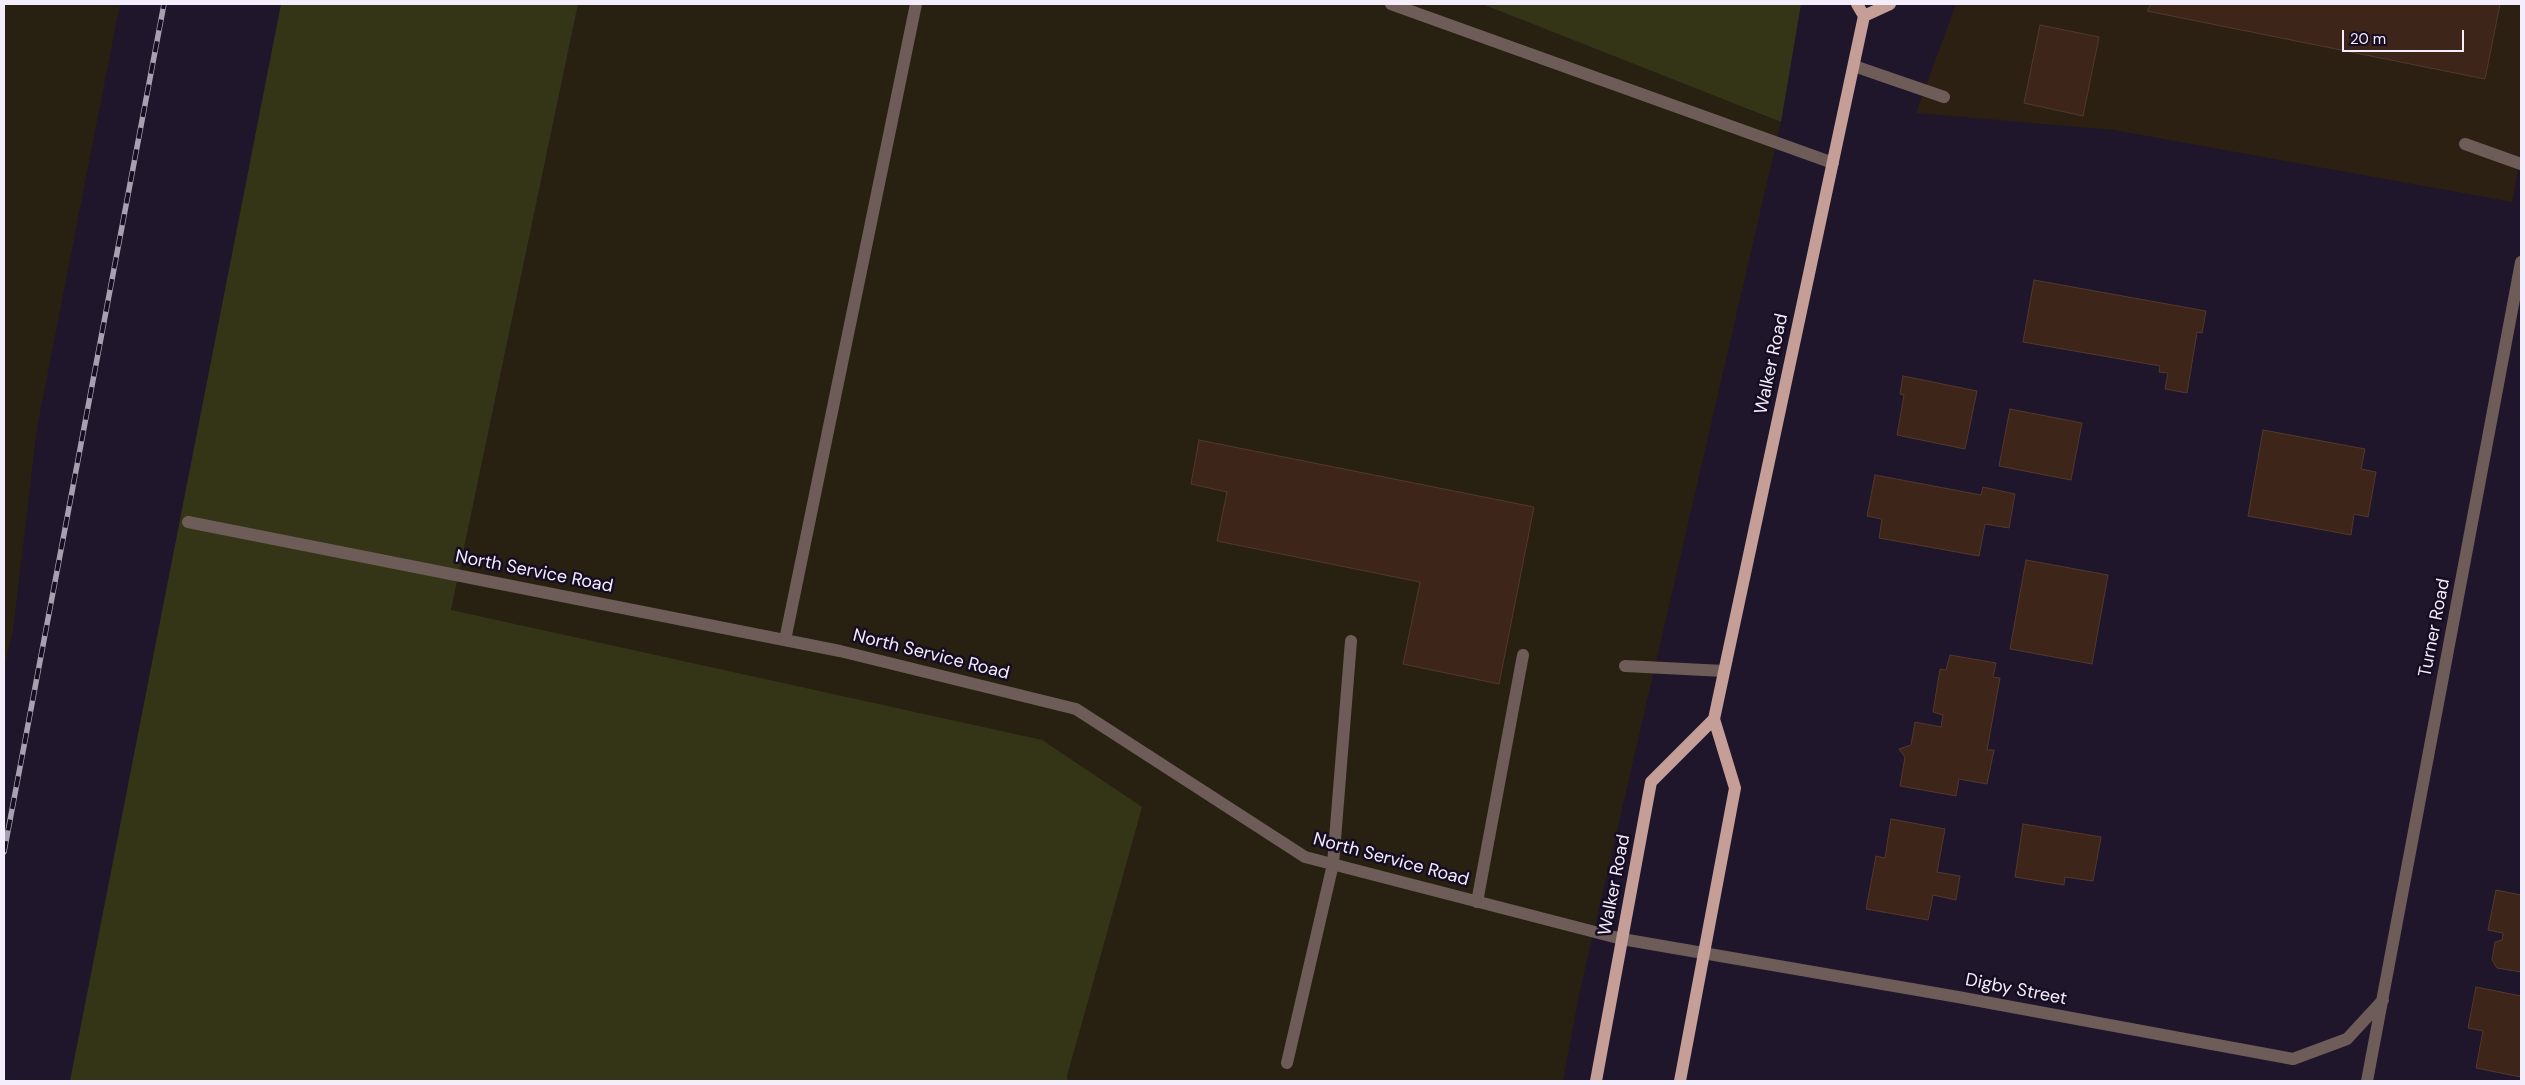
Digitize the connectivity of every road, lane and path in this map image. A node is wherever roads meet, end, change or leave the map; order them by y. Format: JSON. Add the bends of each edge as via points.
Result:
{"nodes":[{"id":1,"x":916,"y":4,"type":"edge"},
{"id":2,"x":1391,"y":4,"type":"edge"},
{"id":3,"x":1857,"y":4,"type":"edge"},
{"id":4,"x":1890,"y":4,"type":"edge"},
{"id":5,"x":1864,"y":16,"type":"junction"},
{"id":6,"x":1854,"y":66,"type":"junction"},
{"id":7,"x":1944,"y":97,"type":"dead end"},
{"id":8,"x":2465,"y":144,"type":"dead end"},
{"id":9,"x":1833,"y":163,"type":"junction"},
{"id":10,"x":2521,"y":164,"type":"edge"},
{"id":11,"x":2521,"y":262,"type":"edge"},
{"id":12,"x":188,"y":522,"type":"dead end"},
{"id":13,"x":785,"y":640,"type":"junction"},
{"id":14,"x":1352,"y":641,"type":"dead end"},
{"id":15,"x":1523,"y":655,"type":"dead end"},
{"id":16,"x":1625,"y":666,"type":"dead end"},
{"id":17,"x":1724,"y":671,"type":"junction"},
{"id":18,"x":1714,"y":719,"type":"junction"},
{"id":19,"x":1333,"y":864,"type":"junction"},
{"id":20,"x":1478,"y":902,"type":"junction"},
{"id":21,"x":1622,"y":939,"type":"junction"},
{"id":22,"x":1705,"y":954,"type":"junction"},
{"id":23,"x":2383,"y":1000,"type":"junction"},
{"id":24,"x":1287,"y":1063,"type":"dead end"},
{"id":25,"x":1596,"y":1081,"type":"edge"},
{"id":26,"x":1680,"y":1081,"type":"edge"},
{"id":27,"x":2367,"y":1081,"type":"edge"}],
"edges":[{"from":1,"to":13,"type":"street"},
{"from":2,"to":9,"type":"street"},
{"from":3,"to":5,"type":"main road"},
{"from":4,"to":5,"type":"main road"},
{"from":5,"to":6,"type":"main road","name":"Walker Road"},
{"from":6,"to":7,"type":"street"},
{"from":6,"to":9,"type":"main road","name":"Walker Road"},
{"from":8,"to":10,"type":"street"},
{"from":9,"to":17,"type":"main road","name":"Walker Road"},
{"from":11,"to":23,"type":"street","name":"Turner Road"},
{"from":12,"to":13,"type":"street","name":"North Service Road"},
{"from":13,"to":19,"type":"street","name":"North Service Road","via":[[1076,709],[1305,857]]},
{"from":14,"to":19,"type":"street"},
{"from":15,"to":20,"type":"street"},
{"from":16,"to":17,"type":"street"},
{"from":17,"to":18,"type":"main road","name":"Walker Road"},
{"from":18,"to":21,"type":"main road","name":"Walker Road","via":[[1651,782]]},
{"from":18,"to":22,"type":"main road","name":"Walker Road","via":[[1735,788]]},
{"from":19,"to":20,"type":"street","name":"North Service Road"},
{"from":19,"to":24,"type":"street"},
{"from":20,"to":21,"type":"street","name":"North Service Road"},
{"from":21,"to":22,"type":"street","name":"Digby Street"},
{"from":21,"to":25,"type":"main road","name":"Walker Road"},
{"from":22,"to":23,"type":"street","name":"Digby Street","via":[[2293,1059],[2347,1039]]},
{"from":22,"to":26,"type":"main road","name":"Walker Road"},
{"from":23,"to":27,"type":"street","name":"Turner Road"}]}
